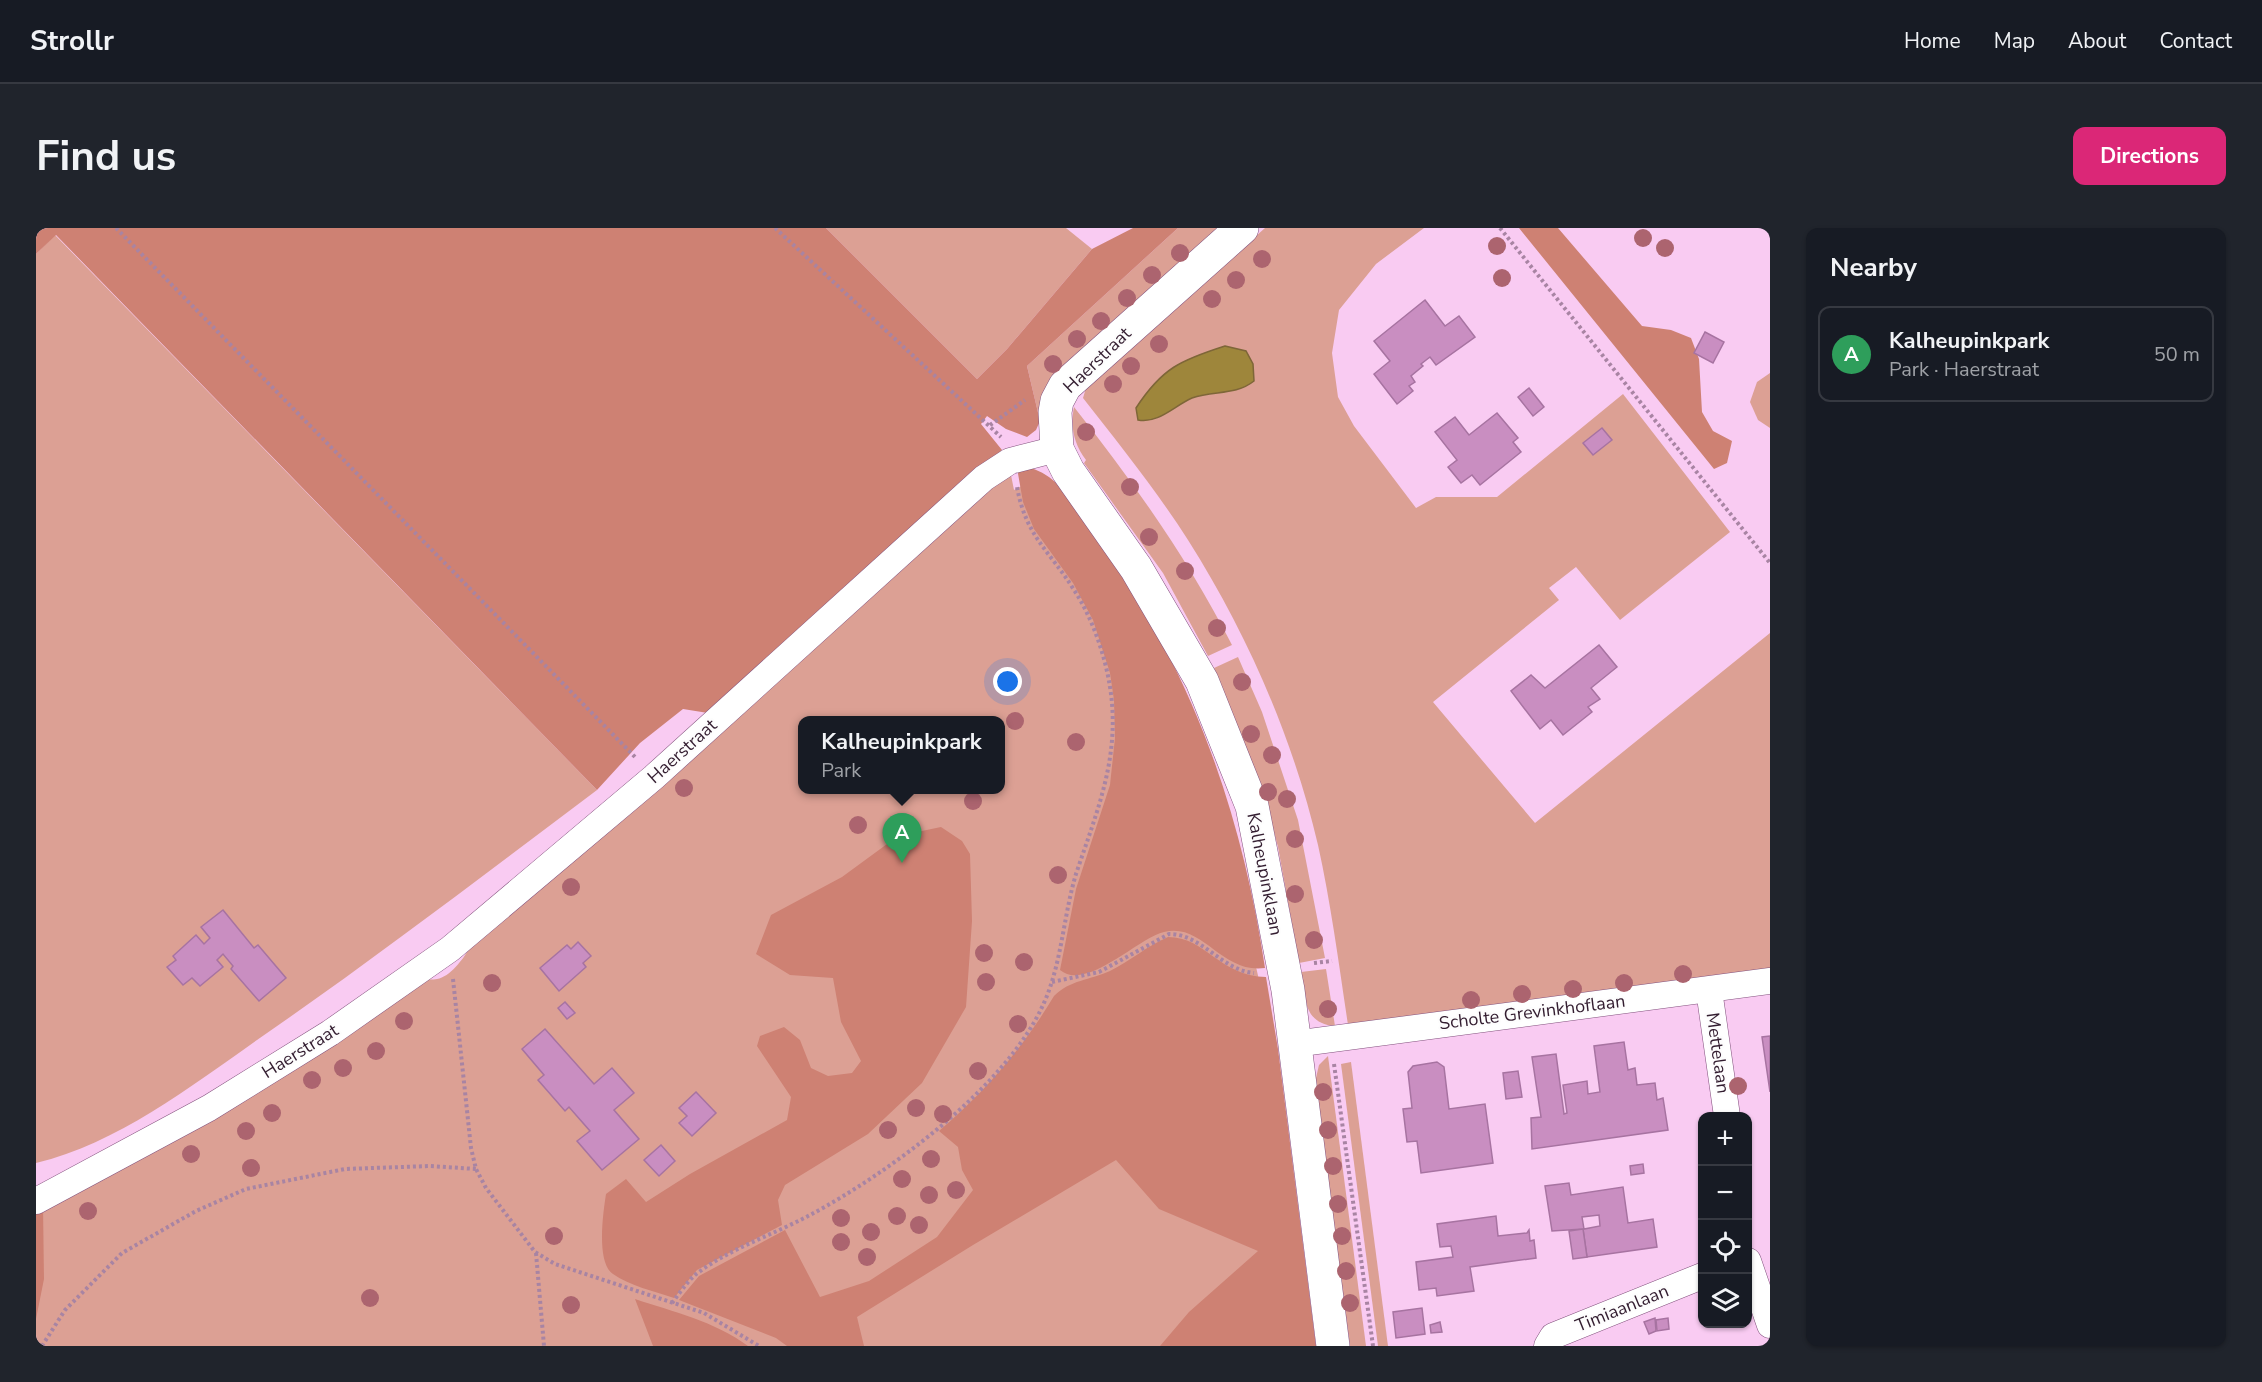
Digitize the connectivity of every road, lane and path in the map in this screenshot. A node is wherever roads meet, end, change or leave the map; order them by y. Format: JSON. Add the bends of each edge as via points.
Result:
{"nodes":[{"id":1,"x":116,"y":228,"type":"edge"},
{"id":2,"x":776,"y":228,"type":"edge"},
{"id":3,"x":1242,"y":228,"type":"edge"},
{"id":4,"x":1500,"y":228,"type":"edge"},
{"id":5,"x":1057,"y":449,"type":"junction"},
{"id":6,"x":1010,"y":461,"type":"junction"},
{"id":7,"x":1770,"y":563,"type":"edge"},
{"id":8,"x":654,"y":777,"type":"junction"},
{"id":9,"x":450,"y":949,"type":"junction"},
{"id":10,"x":1332,"y":961,"type":"dead end"},
{"id":11,"x":1284,"y":968,"type":"junction"},
{"id":12,"x":1770,"y":981,"type":"edge"},
{"id":13,"x":1052,"y":982,"type":"junction"},
{"id":14,"x":1709,"y":990,"type":"junction"},
{"id":15,"x":1330,"y":1039,"type":"junction"},
{"id":16,"x":1294,"y":1044,"type":"junction"},
{"id":17,"x":1726,"y":1112,"type":"edge"},
{"id":18,"x":476,"y":1169,"type":"junction"},
{"id":19,"x":36,"y":1201,"type":"edge"},
{"id":20,"x":536,"y":1252,"type":"junction"},
{"id":21,"x":1752,"y":1273,"type":"edge"},
{"id":22,"x":1698,"y":1278,"type":"edge"},
{"id":23,"x":672,"y":1303,"type":"junction"},
{"id":24,"x":1770,"y":1325,"type":"edge"},
{"id":25,"x":42,"y":1346,"type":"edge"},
{"id":26,"x":544,"y":1346,"type":"edge"},
{"id":27,"x":759,"y":1346,"type":"edge"},
{"id":28,"x":1333,"y":1346,"type":"edge"},
{"id":29,"x":1373,"y":1346,"type":"edge"},
{"id":30,"x":1547,"y":1346,"type":"edge"}],
"edges":[{"from":1,"to":8,"type":"path"},
{"from":2,"to":6,"type":"path","via":[[990,426],[1004,440]]},
{"from":3,"to":5,"type":"street","name":"Haerstraat","via":[[1065,386],[1055,412]]},
{"from":4,"to":7,"type":"path"},
{"from":5,"to":6,"type":"street","name":"Haerstraat"},
{"from":5,"to":11,"type":"street","name":"Kalheupinklaan","via":[[1068,471],[1136,568],[1202,681],[1252,806]]},
{"from":6,"to":8,"type":"street","name":"Haerstraat","via":[[984,478]]},
{"from":6,"to":13,"type":"path","via":[[1020,506],[1036,542],[1066,578],[1085,610],[1111,694],[1112,738],[1107,780],[1076,875]]},
{"from":8,"to":9,"type":"street","name":"Haerstraat"},
{"from":9,"to":18,"type":"path"},
{"from":9,"to":19,"type":"street","name":"Haerstraat","via":[[330,1034],[229,1095]]},
{"from":10,"to":11,"type":"path"},
{"from":11,"to":13,"type":"path","via":[[1252,974],[1241,971],[1192,939],[1169,933],[1099,972]]},
{"from":11,"to":16,"type":"street","name":"Kalheupinklaan"},
{"from":12,"to":14,"type":"street","name":"Scholte Grevinkhoflaan"},
{"from":13,"to":23,"type":"path","via":[[1030,1029],[997,1070],[952,1115],[857,1187],[811,1215],[713,1263],[693,1277]]},
{"from":14,"to":15,"type":"street","name":"Scholte Grevinkhoflaan"},
{"from":14,"to":17,"type":"street","name":"Mettelaan"},
{"from":15,"to":16,"type":"street","name":"Scholte Grevinkhoflaan"},
{"from":15,"to":29,"type":"path"},
{"from":16,"to":28,"type":"street","name":"Kalheupinklaan"},
{"from":18,"to":20,"type":"path"},
{"from":18,"to":25,"type":"path","via":[[345,1169],[246,1189],[196,1211],[122,1253],[65,1310]]},
{"from":20,"to":23,"type":"path","via":[[555,1264]]},
{"from":20,"to":26,"type":"path"},
{"from":21,"to":24,"type":"street"},
{"from":22,"to":30,"type":"street","name":"Timiaanlaan","via":[[1553,1336]]},
{"from":23,"to":27,"type":"path","via":[[704,1313]]}]}
